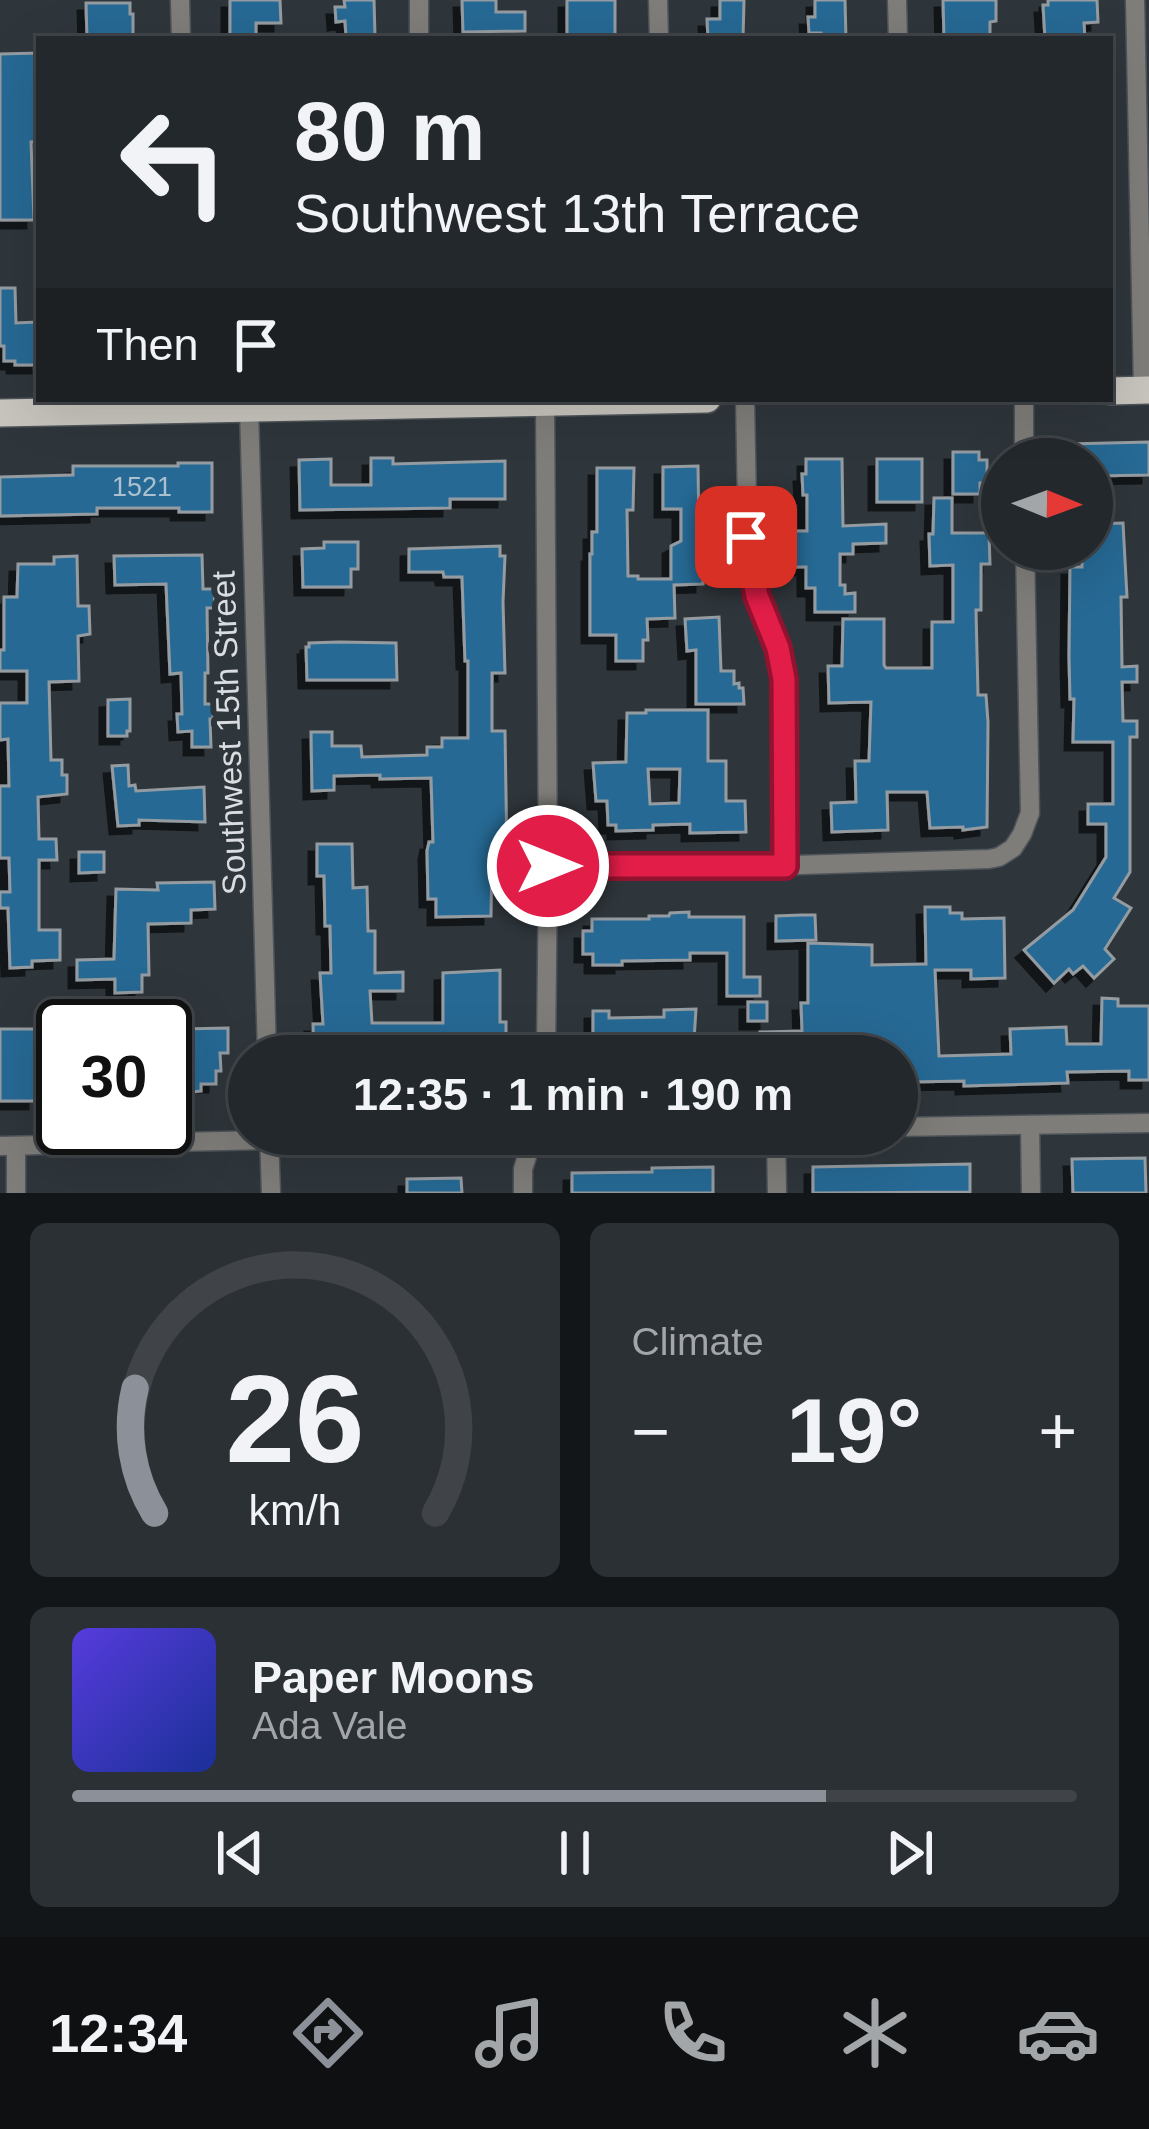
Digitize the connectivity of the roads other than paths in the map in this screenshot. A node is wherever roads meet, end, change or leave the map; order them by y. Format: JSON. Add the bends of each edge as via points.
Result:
{"nodes":[{"id":1,"x":180,"y":0,"type":"edge"},
{"id":2,"x":418,"y":0,"type":"edge"},
{"id":3,"x":658,"y":0,"type":"edge"},
{"id":4,"x":897,"y":0,"type":"edge"},
{"id":5,"x":1135,"y":0,"type":"edge"},
{"id":6,"x":181,"y":36,"type":"edge"},
{"id":7,"x":419,"y":36,"type":"edge"},
{"id":8,"x":659,"y":36,"type":"edge"},
{"id":9,"x":898,"y":36,"type":"edge"},
{"id":10,"x":1146,"y":390,"type":"edge"},
{"id":11,"x":1113,"y":391,"type":"edge"},
{"id":12,"x":401,"y":402,"type":"edge"},
{"id":13,"x":545,"y":402,"type":"edge"},
{"id":14,"x":745,"y":402,"type":"edge"},
{"id":15,"x":1024,"y":402,"type":"edge"},
{"id":16,"x":187,"y":404,"type":"edge"},
{"id":17,"x":249,"y":408,"type":"junction"},
{"id":18,"x":0,"y":413,"type":"edge"},
{"id":19,"x":1024,"y":438,"type":"edge"},
{"id":20,"x":1025,"y":570,"type":"edge"},
{"id":21,"x":548,"y":866,"type":"junction"},
{"id":22,"x":785,"y":866,"type":"junction"},
{"id":23,"x":266,"y":1035,"type":"edge"},
{"id":24,"x":546,"y":1035,"type":"edge"},
{"id":25,"x":1149,"y":1123,"type":"edge"},
{"id":26,"x":1030,"y":1124,"type":"junction"},
{"id":27,"x":918,"y":1127,"type":"edge"},
{"id":28,"x":228,"y":1138,"type":"edge"},
{"id":29,"x":8,"y":1146,"type":"edge"},
{"id":30,"x":270,"y":1155,"type":"edge"},
{"id":31,"x":528,"y":1155,"type":"edge"},
{"id":32,"x":776,"y":1155,"type":"edge"},
{"id":33,"x":16,"y":1193,"type":"edge"},
{"id":34,"x":271,"y":1193,"type":"edge"},
{"id":35,"x":523,"y":1193,"type":"edge"},
{"id":36,"x":777,"y":1193,"type":"edge"},
{"id":37,"x":1030,"y":1193,"type":"edge"}],
"edges":[{"from":1,"to":6,"type":"street"},
{"from":2,"to":7,"type":"street"},
{"from":3,"to":8,"type":"street"},
{"from":4,"to":9,"type":"street"},
{"from":5,"to":10,"type":"street"},
{"from":10,"to":11,"type":"main road"},
{"from":12,"to":17,"type":"main road"},
{"from":13,"to":21,"type":"street"},
{"from":14,"to":22,"type":"street","via":[[748,556],[784,679]]},
{"from":15,"to":19,"type":"street"},
{"from":16,"to":17,"type":"main road"},
{"from":16,"to":18,"type":"main road"},
{"from":17,"to":23,"type":"street","name":"Southwest 15th Street"},
{"from":20,"to":22,"type":"street","via":[[1030,800],[1013,848],[977,860]]},
{"from":21,"to":22,"type":"street"},
{"from":21,"to":24,"type":"street"},
{"from":25,"to":26,"type":"street"},
{"from":26,"to":27,"type":"street"},
{"from":26,"to":37,"type":"street"},
{"from":28,"to":29,"type":"street"},
{"from":29,"to":33,"type":"street"},
{"from":30,"to":34,"type":"street"},
{"from":31,"to":35,"type":"street"},
{"from":32,"to":36,"type":"street"}]}
